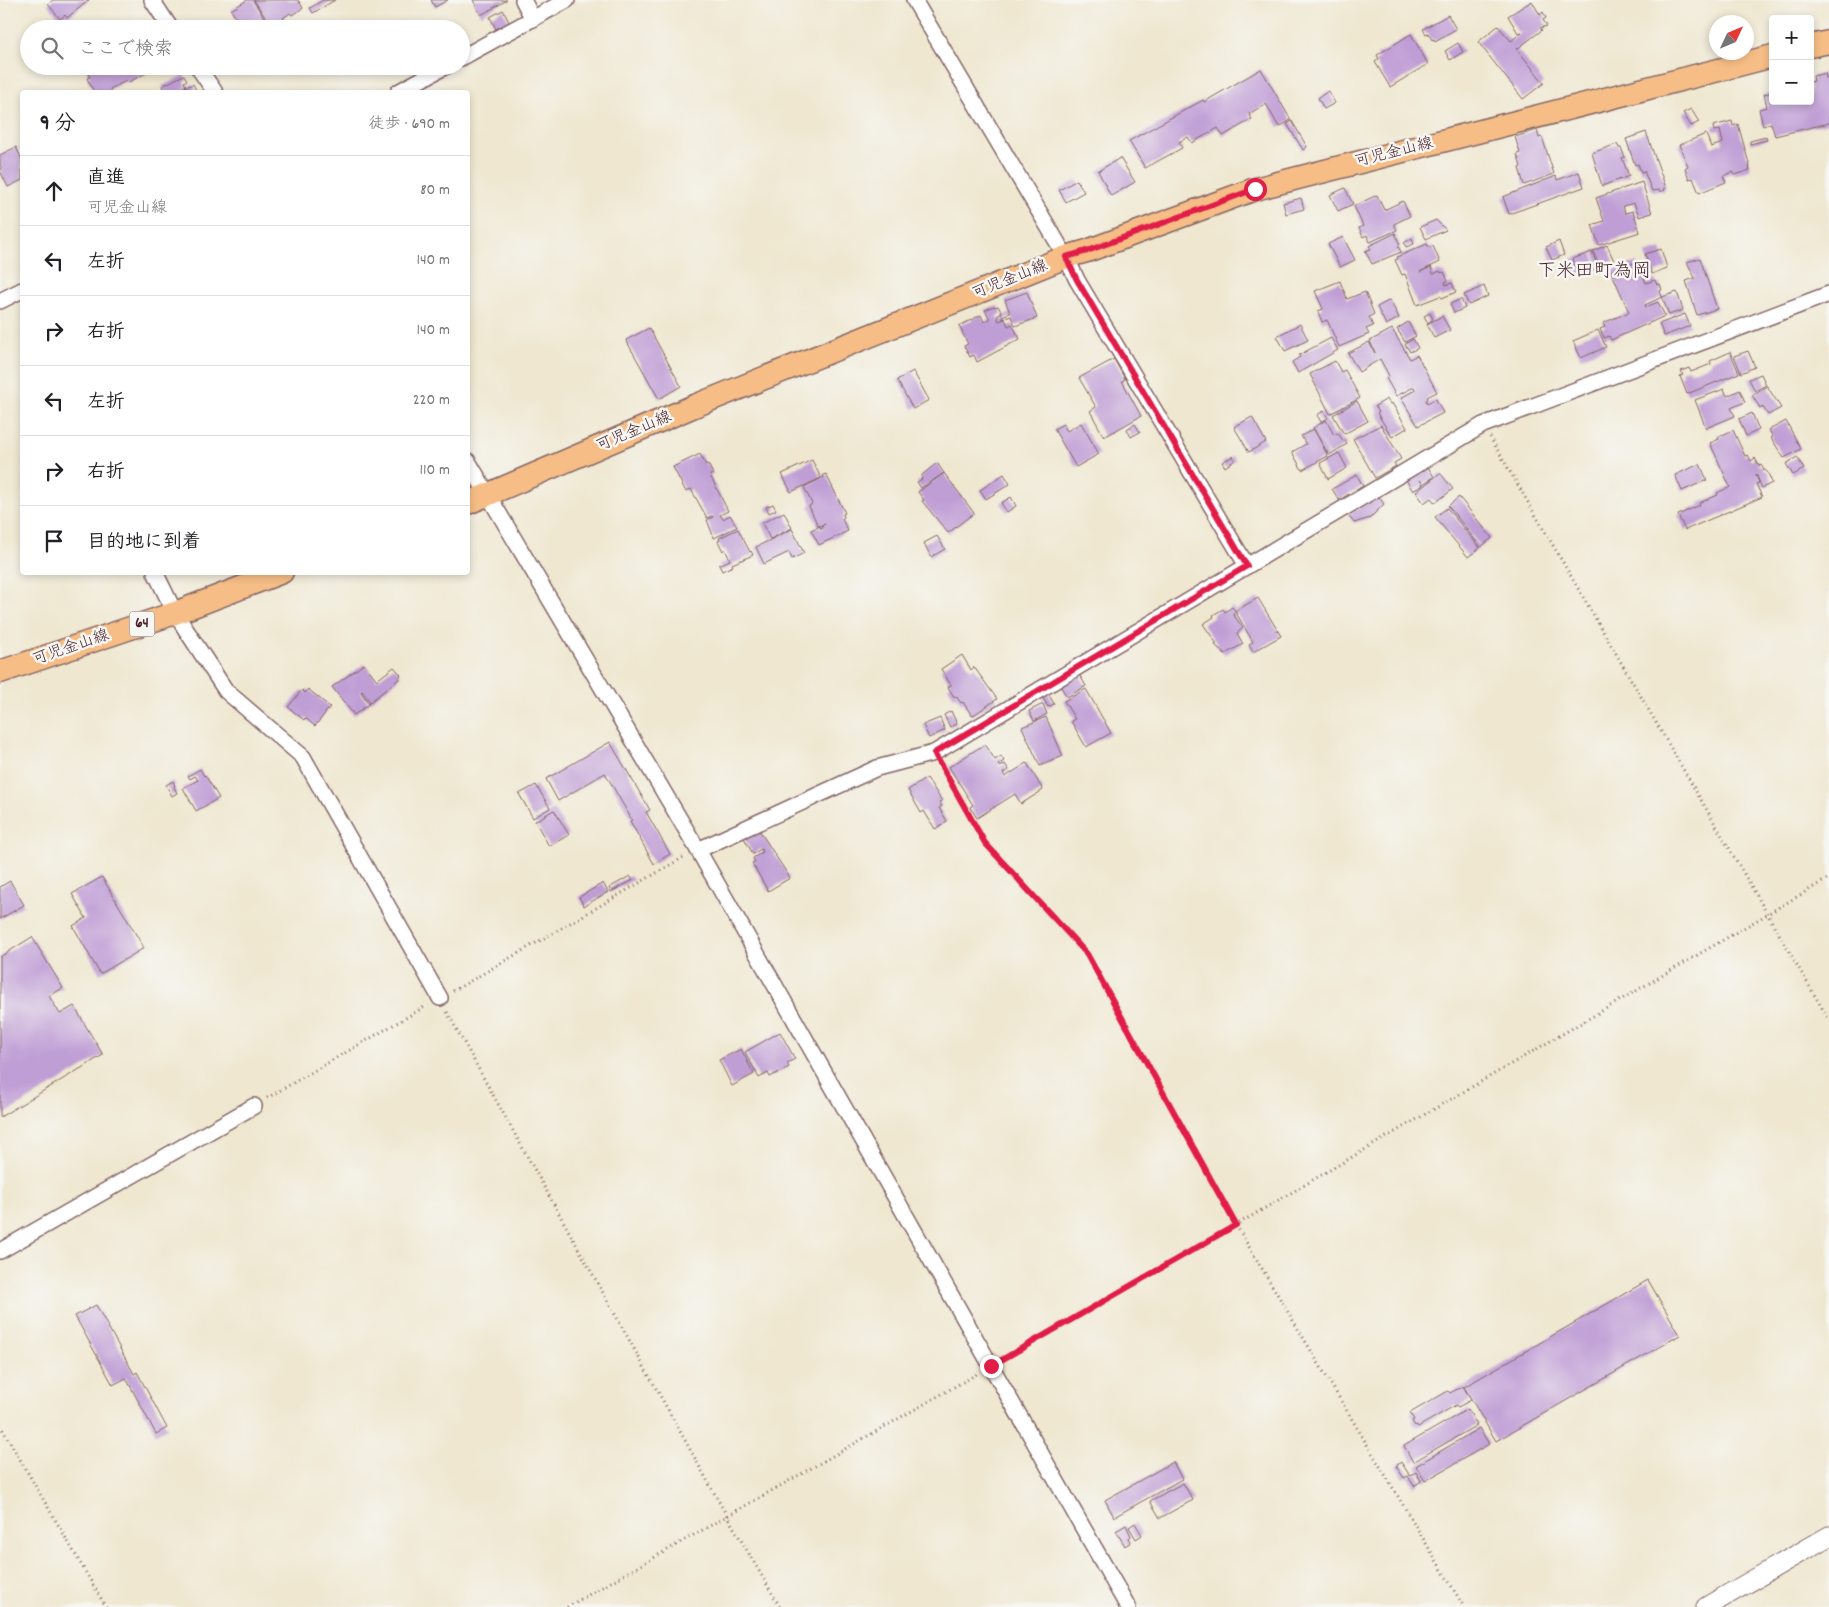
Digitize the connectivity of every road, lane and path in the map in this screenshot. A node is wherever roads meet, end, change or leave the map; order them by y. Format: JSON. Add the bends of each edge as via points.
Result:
{"nodes":[{"id":1,"x":152,"y":0,"type":"edge"},
{"id":2,"x":523,"y":0,"type":"edge"},
{"id":3,"x":567,"y":0,"type":"edge"},
{"id":4,"x":914,"y":0,"type":"edge"},
{"id":5,"x":533,"y":19,"type":"junction"},
{"id":6,"x":165,"y":20,"type":"edge"},
{"id":7,"x":1829,"y":42,"type":"edge"},
{"id":8,"x":1814,"y":45,"type":"edge"},
{"id":9,"x":470,"y":53,"type":"edge"},
{"id":10,"x":1769,"y":57,"type":"edge"},
{"id":11,"x":203,"y":75,"type":"edge"},
{"id":12,"x":429,"y":75,"type":"edge"},
{"id":13,"x":213,"y":90,"type":"edge"},
{"id":14,"x":402,"y":90,"type":"edge"},
{"id":15,"x":1066,"y":257,"type":"junction"},
{"id":16,"x":1829,"y":294,"type":"edge"},
{"id":17,"x":20,"y":296,"type":"edge"},
{"id":18,"x":0,"y":301,"type":"edge"},
{"id":19,"x":1483,"y":425,"type":"junction"},
{"id":20,"x":470,"y":469,"type":"edge"},
{"id":21,"x":477,"y":499,"type":"edge"},
{"id":22,"x":1247,"y":566,"type":"junction"},
{"id":23,"x":156,"y":575,"type":"edge"},
{"id":24,"x":274,"y":575,"type":"edge"},
{"id":25,"x":175,"y":613,"type":"junction"},
{"id":26,"x":0,"y":672,"type":"edge"},
{"id":27,"x":934,"y":753,"type":"junction"},
{"id":28,"x":698,"y":850,"type":"junction"},
{"id":29,"x":1829,"y":878,"type":"edge"},
{"id":30,"x":1767,"y":914,"type":"junction"},
{"id":31,"x":440,"y":998,"type":"junction"},
{"id":32,"x":1829,"y":1020,"type":"edge"},
{"id":33,"x":254,"y":1106,"type":"joint"},
{"id":34,"x":1236,"y":1225,"type":"junction"},
{"id":35,"x":0,"y":1251,"type":"edge"},
{"id":36,"x":991,"y":1366,"type":"junction"},
{"id":37,"x":0,"y":1425,"type":"edge"},
{"id":38,"x":727,"y":1516,"type":"junction"},
{"id":39,"x":1829,"y":1536,"type":"edge"},
{"id":40,"x":106,"y":1607,"type":"edge"},
{"id":41,"x":567,"y":1607,"type":"edge"},
{"id":42,"x":780,"y":1607,"type":"edge"},
{"id":43,"x":1128,"y":1607,"type":"edge"},
{"id":44,"x":1464,"y":1607,"type":"edge"},
{"id":45,"x":1706,"y":1607,"type":"edge"}],
"edges":[{"from":1,"to":6,"type":"street"},
{"from":2,"to":5,"type":"street"},
{"from":3,"to":5,"type":"street"},
{"from":4,"to":15,"type":"street"},
{"from":5,"to":9,"type":"street"},
{"from":7,"to":8,"type":"main road"},
{"from":10,"to":15,"type":"main road","name":"可児金山線","via":[[1255,189]]},
{"from":11,"to":13,"type":"street"},
{"from":12,"to":14,"type":"street"},
{"from":15,"to":21,"type":"main road","name":"可児金山線","via":[[692,407]]},
{"from":15,"to":22,"type":"street"},
{"from":16,"to":19,"type":"street"},
{"from":17,"to":18,"type":"street"},
{"from":19,"to":22,"type":"street"},
{"from":19,"to":30,"type":"path"},
{"from":20,"to":21,"type":"street"},
{"from":21,"to":28,"type":"street"},
{"from":22,"to":27,"type":"street"},
{"from":23,"to":25,"type":"street"},
{"from":24,"to":25,"type":"main road","name":"可児金山線","number":"64"},
{"from":25,"to":26,"type":"main road","name":"可児金山線","number":"64"},
{"from":25,"to":31,"type":"street","via":[[226,691],[303,757]]},
{"from":27,"to":28,"type":"street","via":[[877,768]]},
{"from":27,"to":34,"type":"path","via":[[985,843],[1087,954]]},
{"from":28,"to":31,"type":"path"},
{"from":28,"to":36,"type":"street"},
{"from":29,"to":30,"type":"path"},
{"from":30,"to":32,"type":"path"},
{"from":30,"to":34,"type":"path"},
{"from":31,"to":33,"type":"path"},
{"from":31,"to":38,"type":"path"},
{"from":33,"to":35,"type":"street"},
{"from":34,"to":36,"type":"path"},
{"from":34,"to":44,"type":"path"},
{"from":36,"to":38,"type":"path"},
{"from":36,"to":43,"type":"street"},
{"from":37,"to":40,"type":"path"},
{"from":38,"to":41,"type":"path"},
{"from":38,"to":42,"type":"path"},
{"from":39,"to":45,"type":"street"}]}
